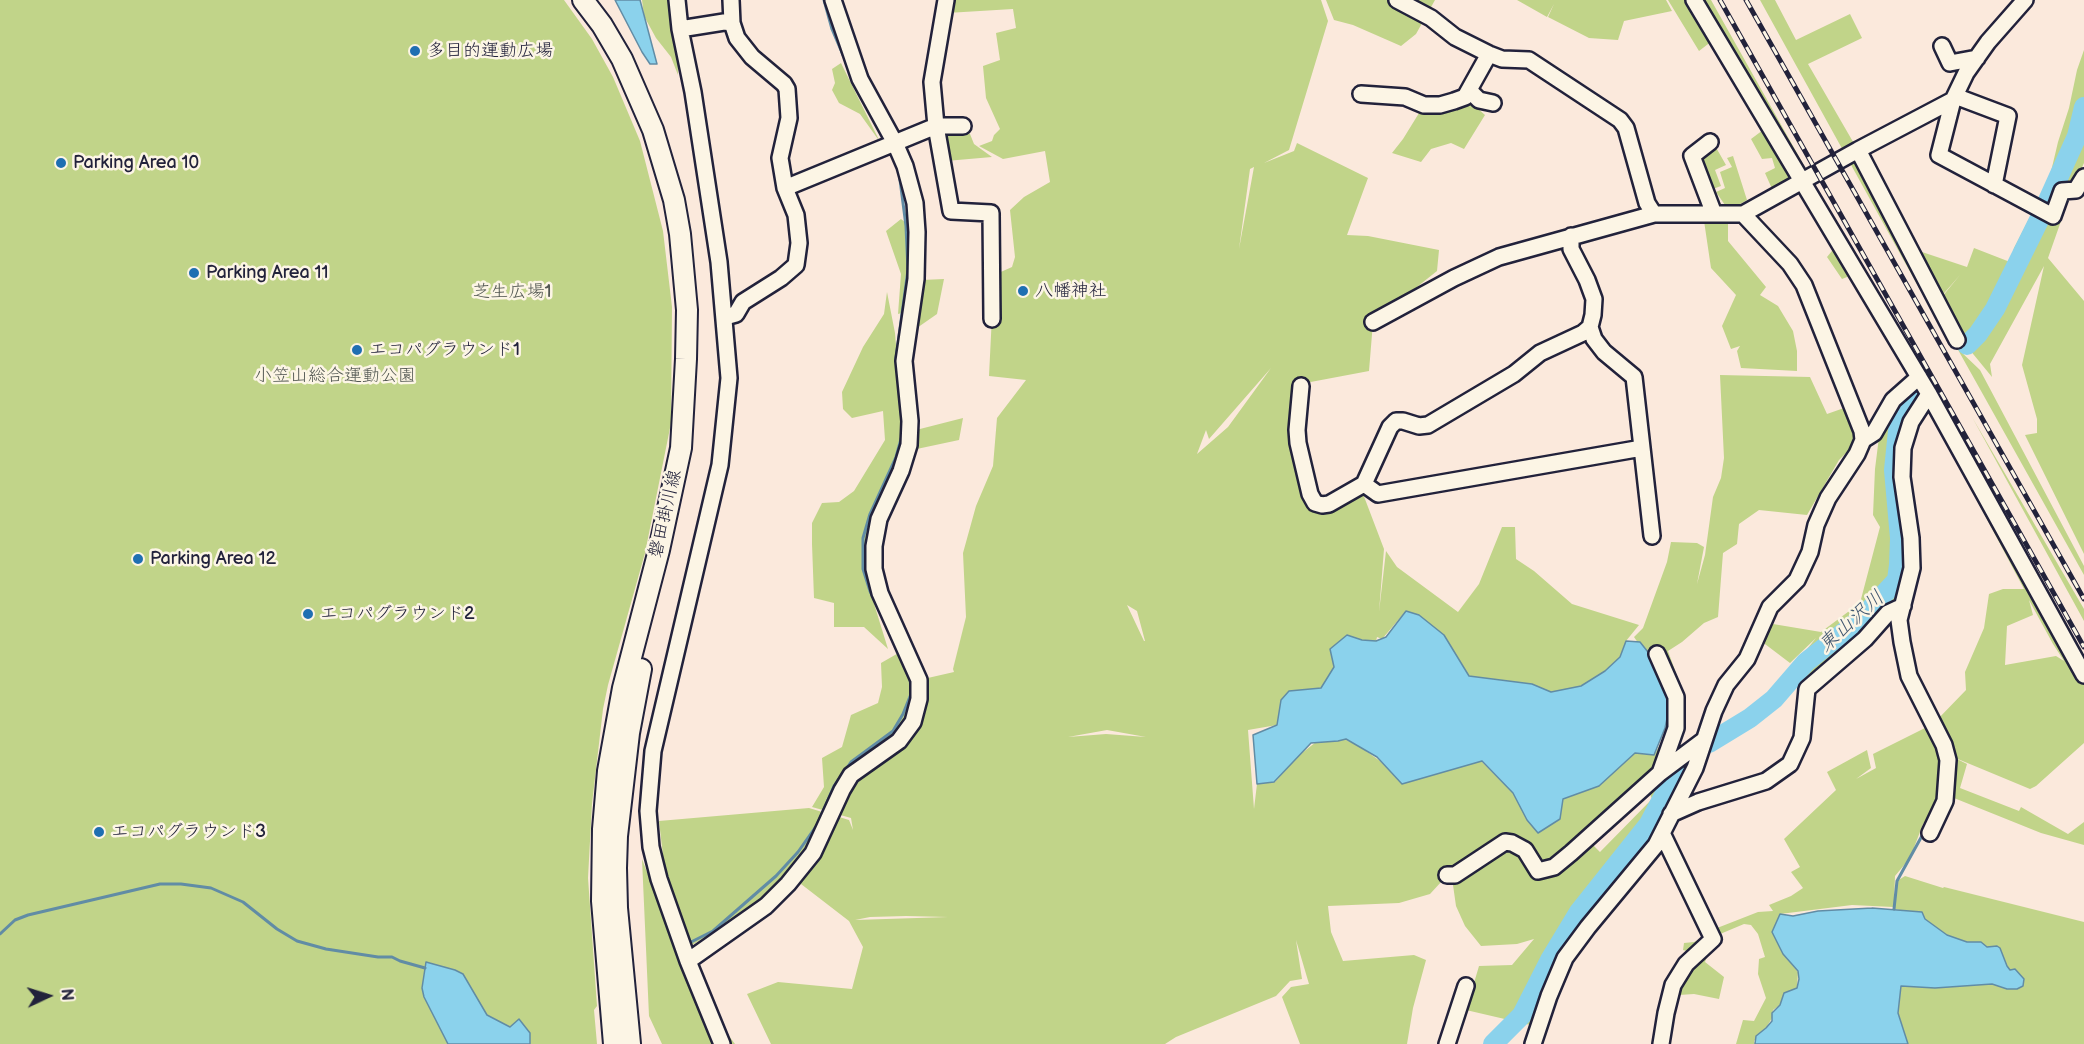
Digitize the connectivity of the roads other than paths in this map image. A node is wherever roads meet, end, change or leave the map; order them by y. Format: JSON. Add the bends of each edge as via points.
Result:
{"nodes":[{"id":1,"x":583,"y":0,"type":"edge"},
{"id":2,"x":599,"y":0,"type":"edge"},
{"id":3,"x":677,"y":0,"type":"edge"},
{"id":4,"x":730,"y":0,"type":"edge"},
{"id":5,"x":833,"y":0,"type":"edge"},
{"id":6,"x":946,"y":0,"type":"edge"},
{"id":7,"x":1397,"y":0,"type":"edge"},
{"id":8,"x":1694,"y":0,"type":"edge"},
{"id":9,"x":2025,"y":0,"type":"edge"},
{"id":10,"x":732,"y":23,"type":"junction"},
{"id":11,"x":680,"y":29,"type":"junction"},
{"id":12,"x":1942,"y":46,"type":"dead end"},
{"id":13,"x":1489,"y":54,"type":"junction"},
{"id":14,"x":1977,"y":58,"type":"junction"},
{"id":15,"x":1469,"y":90,"type":"junction"},
{"id":16,"x":1361,"y":94,"type":"dead end"},
{"id":17,"x":1954,"y":98,"type":"junction"},
{"id":18,"x":1493,"y":103,"type":"dead end"},
{"id":19,"x":936,"y":126,"type":"junction"},
{"id":20,"x":963,"y":126,"type":"dead end"},
{"id":21,"x":1710,"y":142,"type":"dead end"},
{"id":22,"x":895,"y":143,"type":"junction"},
{"id":23,"x":1858,"y":150,"type":"junction"},
{"id":24,"x":2084,"y":177,"type":"edge"},
{"id":25,"x":1803,"y":181,"type":"junction"},
{"id":26,"x":1994,"y":185,"type":"junction"},
{"id":27,"x":785,"y":189,"type":"junction"},
{"id":28,"x":1654,"y":214,"type":"junction"},
{"id":29,"x":1714,"y":214,"type":"junction"},
{"id":30,"x":1743,"y":214,"type":"junction"},
{"id":31,"x":1571,"y":236,"type":"junction"},
{"id":32,"x":724,"y":317,"type":"junction"},
{"id":33,"x":992,"y":319,"type":"dead end"},
{"id":34,"x":1373,"y":322,"type":"dead end"},
{"id":35,"x":1590,"y":327,"type":"junction"},
{"id":36,"x":1957,"y":340,"type":"dead end"},
{"id":37,"x":1919,"y":377,"type":"junction"},
{"id":38,"x":1301,"y":386,"type":"dead end"},
{"id":39,"x":1929,"y":394,"type":"junction"},
{"id":40,"x":1863,"y":440,"type":"junction"},
{"id":41,"x":1642,"y":448,"type":"junction"},
{"id":42,"x":1364,"y":484,"type":"junction"},
{"id":43,"x":1652,"y":536,"type":"dead end"},
{"id":44,"x":1903,"y":606,"type":"junction"},
{"id":45,"x":1657,"y":654,"type":"dead end"},
{"id":46,"x":2084,"y":675,"type":"edge"},
{"id":47,"x":1704,"y":740,"type":"junction"},
{"id":48,"x":1660,"y":773,"type":"junction"},
{"id":49,"x":1671,"y":814,"type":"junction"},
{"id":50,"x":1930,"y":833,"type":"dead end"},
{"id":51,"x":1662,"y":834,"type":"junction"},
{"id":52,"x":1447,"y":874,"type":"dead end"},
{"id":53,"x":688,"y":961,"type":"junction"},
{"id":54,"x":1466,"y":986,"type":"dead end"},
{"id":55,"x":614,"y":1044,"type":"edge"},
{"id":56,"x":630,"y":1044,"type":"edge"},
{"id":57,"x":722,"y":1044,"type":"edge"},
{"id":58,"x":1447,"y":1044,"type":"edge"},
{"id":59,"x":1533,"y":1044,"type":"edge"},
{"id":60,"x":1661,"y":1044,"type":"edge"}],
"edges":[{"from":1,"to":55,"type":"main road","name":"磐田掛川線","via":[[622,59],[653,130],[674,200],[687,310],[681,448],[623,688],[608,771],[602,882]]},
{"from":2,"to":56,"type":"main road","name":"磐田掛川線","via":[[627,44],[664,123],[685,197],[699,310],[697,396],[688,469],[637,684],[617,836],[617,908]]},
{"from":3,"to":11,"type":"street"},
{"from":4,"to":10,"type":"street"},
{"from":5,"to":22,"type":"street","via":[[860,80]]},
{"from":6,"to":19,"type":"street","via":[[932,82]]},
{"from":7,"to":13,"type":"street"},
{"from":8,"to":25,"type":"street"},
{"from":9,"to":14,"type":"street"},
{"from":10,"to":11,"type":"street"},
{"from":10,"to":27,"type":"street","via":[[737,38],[752,57],[787,89],[789,118],[780,158]]},
{"from":11,"to":32,"type":"street","via":[[709,193]]},
{"from":12,"to":14,"type":"street","via":[[1950,63]]},
{"from":13,"to":15,"type":"street"},
{"from":13,"to":28,"type":"street","via":[[1502,59],[1529,60],[1620,120]]},
{"from":14,"to":17,"type":"street"},
{"from":15,"to":16,"type":"street","via":[[1465,97],[1440,105],[1424,105],[1405,97]]},
{"from":15,"to":18,"type":"street","via":[[1479,100]]},
{"from":17,"to":23,"type":"street"},
{"from":17,"to":26,"type":"street","via":[[1939,155]]},
{"from":17,"to":26,"type":"street","via":[[2008,116]]},
{"from":19,"to":20,"type":"street"},
{"from":19,"to":22,"type":"street"},
{"from":19,"to":33,"type":"street","via":[[951,211],[991,213]]},
{"from":21,"to":29,"type":"street","via":[[1692,156]]},
{"from":22,"to":27,"type":"street"},
{"from":22,"to":53,"type":"street","via":[[915,203],[917,232],[916,279],[904,362],[909,445],[879,519],[874,569],[880,593],[919,680],[919,699],[913,722],[899,741],[851,776],[813,853],[788,884],[766,906]]},
{"from":23,"to":25,"type":"street"},
{"from":23,"to":36,"type":"street"},
{"from":24,"to":26,"type":"street","via":[[2076,190],[2062,191],[2046,213]]},
{"from":25,"to":30,"type":"street"},
{"from":25,"to":37,"type":"street"},
{"from":27,"to":32,"type":"street","via":[[796,215],[796,265],[743,302],[736,314]]},
{"from":28,"to":29,"type":"street"},
{"from":28,"to":31,"type":"street"},
{"from":29,"to":30,"type":"street"},
{"from":30,"to":40,"type":"street","via":[[1790,264],[1804,285]]},
{"from":31,"to":34,"type":"street","via":[[1499,257]]},
{"from":31,"to":35,"type":"street","via":[[1571,249],[1594,299]]},
{"from":32,"to":53,"type":"street","via":[[729,378],[720,465],[660,720],[648,811],[659,879]]},
{"from":35,"to":41,"type":"street","via":[[1604,352],[1634,377]]},
{"from":35,"to":42,"type":"street","via":[[1540,353],[1514,374],[1428,425],[1396,421]]},
{"from":37,"to":39,"type":"street"},
{"from":37,"to":40,"type":"street","via":[[1893,400],[1874,433]]},
{"from":38,"to":42,"type":"street","via":[[1298,443],[1315,503],[1329,504]]},
{"from":39,"to":44,"type":"street","via":[[1911,422],[1903,448],[1902,477],[1912,568]]},
{"from":39,"to":46,"type":"street"},
{"from":40,"to":47,"type":"street","via":[[1828,498],[1797,580],[1770,607],[1747,659],[1726,685]]},
{"from":41,"to":42,"type":"street","via":[[1378,494]]},
{"from":41,"to":43,"type":"street"},
{"from":44,"to":49,"type":"street","via":[[1888,613],[1865,639],[1807,688],[1802,738],[1790,764],[1766,781]]},
{"from":44,"to":50,"type":"street","via":[[1899,620],[1909,676],[1948,760],[1945,801]]},
{"from":45,"to":48,"type":"street","via":[[1676,697],[1676,728]]},
{"from":47,"to":48,"type":"street"},
{"from":47,"to":49,"type":"street","via":[[1695,768]]},
{"from":48,"to":52,"type":"street","via":[[1554,867],[1538,871],[1525,850],[1505,842],[1455,875]]},
{"from":49,"to":51,"type":"street"},
{"from":51,"to":59,"type":"street","via":[[1565,958]]},
{"from":51,"to":60,"type":"street","via":[[1713,939],[1686,964],[1673,985]]},
{"from":53,"to":57,"type":"street"},
{"from":54,"to":58,"type":"street"}]}
